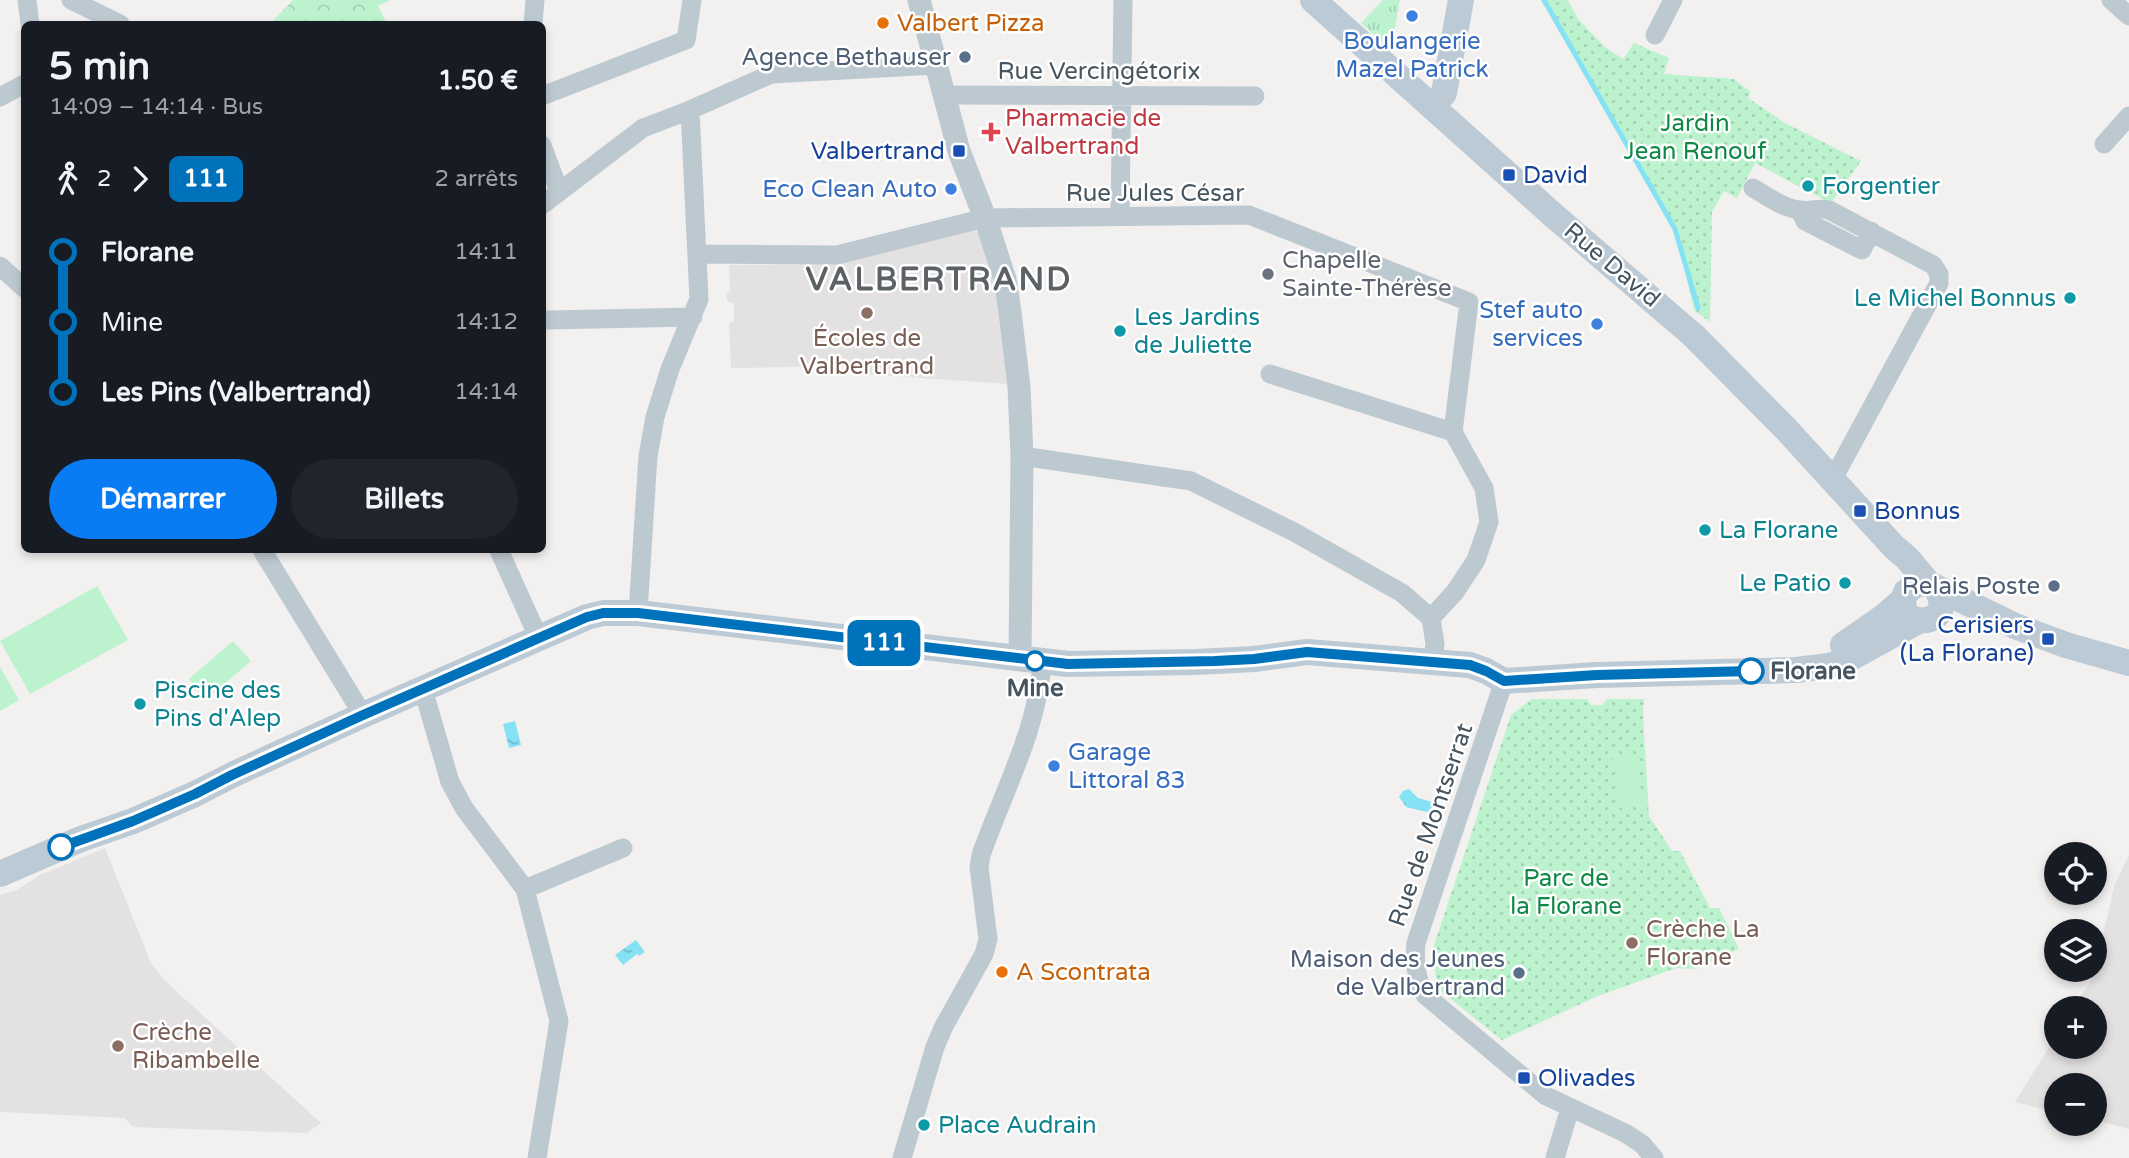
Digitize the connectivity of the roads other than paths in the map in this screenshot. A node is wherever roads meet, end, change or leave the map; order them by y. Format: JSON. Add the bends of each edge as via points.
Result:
{"nodes":[{"id":1,"x":27,"y":0,"type":"edge"},
{"id":2,"x":71,"y":0,"type":"edge"},
{"id":3,"x":535,"y":0,"type":"edge"},
{"id":4,"x":692,"y":0,"type":"edge"},
{"id":5,"x":919,"y":0,"type":"edge"},
{"id":6,"x":1124,"y":0,"type":"edge"},
{"id":7,"x":1313,"y":0,"type":"edge"},
{"id":8,"x":1461,"y":0,"type":"edge"},
{"id":9,"x":1673,"y":0,"type":"edge"},
{"id":10,"x":2111,"y":0,"type":"edge"},
{"id":11,"x":2129,"y":16,"type":"edge"},
{"id":12,"x":30,"y":21,"type":"edge"},
{"id":13,"x":114,"y":21,"type":"edge"},
{"id":14,"x":533,"y":21,"type":"edge"},
{"id":15,"x":1655,"y":35,"type":"dead end"},
{"id":16,"x":936,"y":65,"type":"junction"},
{"id":17,"x":21,"y":86,"type":"edge"},
{"id":18,"x":546,"y":94,"type":"edge"},
{"id":19,"x":1122,"y":94,"type":"junction"},
{"id":20,"x":944,"y":95,"type":"junction"},
{"id":21,"x":1255,"y":96,"type":"dead end"},
{"id":22,"x":0,"y":97,"type":"edge"},
{"id":23,"x":1433,"y":106,"type":"junction"},
{"id":24,"x":690,"y":110,"type":"junction"},
{"id":25,"x":2129,"y":116,"type":"edge"},
{"id":26,"x":2104,"y":144,"type":"dead end"},
{"id":27,"x":546,"y":156,"type":"edge"},
{"id":28,"x":1753,"y":188,"type":"dead end"},
{"id":29,"x":559,"y":191,"type":"junction"},
{"id":30,"x":546,"y":202,"type":"edge"},
{"id":31,"x":1120,"y":216,"type":"junction"},
{"id":32,"x":985,"y":218,"type":"junction"},
{"id":33,"x":698,"y":254,"type":"junction"},
{"id":34,"x":0,"y":266,"type":"edge"},
{"id":35,"x":21,"y":285,"type":"edge"},
{"id":36,"x":693,"y":317,"type":"junction"},
{"id":37,"x":548,"y":320,"type":"dead end"},
{"id":38,"x":1270,"y":374,"type":"dead end"},
{"id":39,"x":1453,"y":432,"type":"junction"},
{"id":40,"x":1023,"y":456,"type":"junction"},
{"id":41,"x":1833,"y":480,"type":"junction"},
{"id":42,"x":264,"y":553,"type":"edge"},
{"id":43,"x":500,"y":553,"type":"edge"},
{"id":44,"x":1922,"y":600,"type":"junction"},
{"id":45,"x":638,"y":613,"type":"junction"},
{"id":46,"x":1431,"y":618,"type":"junction"},
{"id":47,"x":539,"y":639,"type":"junction"},
{"id":48,"x":1031,"y":660,"type":"junction"},
{"id":49,"x":1432,"y":662,"type":"junction"},
{"id":50,"x":2129,"y":663,"type":"edge"},
{"id":51,"x":1504,"y":681,"type":"junction"},
{"id":52,"x":423,"y":689,"type":"junction"},
{"id":53,"x":363,"y":715,"type":"junction"},
{"id":54,"x":624,"y":848,"type":"dead end"},
{"id":55,"x":0,"y":874,"type":"edge"},
{"id":56,"x":525,"y":889,"type":"junction"},
{"id":57,"x":1570,"y":1108,"type":"junction"},
{"id":58,"x":537,"y":1158,"type":"edge"},
{"id":59,"x":902,"y":1158,"type":"edge"},
{"id":60,"x":1555,"y":1158,"type":"edge"},
{"id":61,"x":1654,"y":1158,"type":"edge"}],
"edges":[{"from":1,"to":12,"type":"street"},
{"from":2,"to":13,"type":"street"},
{"from":3,"to":14,"type":"street"},
{"from":4,"to":18,"type":"street","via":[[686,40]]},
{"from":5,"to":16,"type":"street"},
{"from":6,"to":19,"type":"street"},
{"from":7,"to":23,"type":"main road","name":"Rue David"},
{"from":8,"to":23,"type":"main road","via":[[1444,93]]},
{"from":9,"to":15,"type":"street"},
{"from":10,"to":11,"type":"street"},
{"from":16,"to":20,"type":"street"},
{"from":16,"to":24,"type":"street","via":[[771,74]]},
{"from":17,"to":22,"type":"street"},
{"from":19,"to":20,"type":"street","name":"Rue Vercingétorix"},
{"from":19,"to":21,"type":"street","name":"Rue Vercingétorix"},
{"from":19,"to":31,"type":"street"},
{"from":20,"to":32,"type":"street"},
{"from":23,"to":41,"type":"main road","name":"Rue David","via":[[1723,363]]},
{"from":24,"to":29,"type":"street","via":[[643,128]]},
{"from":24,"to":33,"type":"street"},
{"from":25,"to":26,"type":"street"},
{"from":27,"to":29,"type":"street"},
{"from":28,"to":41,"type":"street","via":[[1800,210],[1805,221],[1863,250],[1871,231],[1933,265],[1939,274],[1939,283]]},
{"from":29,"to":30,"type":"street"},
{"from":31,"to":32,"type":"street","name":"Rue Jules César"},
{"from":31,"to":39,"type":"street","name":"Rue Jules César","via":[[1249,215],[1469,302]]},
{"from":32,"to":33,"type":"street","name":"Rue Jules César","via":[[837,255]]},
{"from":32,"to":40,"type":"street","via":[[1008,301]]},
{"from":33,"to":36,"type":"street","via":[[699,299]]},
{"from":34,"to":35,"type":"street"},
{"from":36,"to":37,"type":"street"},
{"from":36,"to":45,"type":"street","via":[[655,417],[648,456]]},
{"from":38,"to":39,"type":"street"},
{"from":39,"to":46,"type":"street","via":[[1484,488],[1489,522],[1476,560]]},
{"from":40,"to":46,"type":"street","via":[[1191,481],[1402,593]]},
{"from":40,"to":48,"type":"street"},
{"from":41,"to":44,"type":"main road","name":"Rue David","via":[[1894,547]]},
{"from":42,"to":53,"type":"street"},
{"from":43,"to":47,"type":"street"},
{"from":44,"to":50,"type":"main road","via":[[1969,619],[2015,626]]},
{"from":44,"to":51,"type":"main road","via":[[1815,667]]},
{"from":45,"to":47,"type":"main road","via":[[595,615]]},
{"from":45,"to":48,"type":"main road"},
{"from":46,"to":49,"type":"street"},
{"from":47,"to":52,"type":"main road"},
{"from":48,"to":49,"type":"main road","via":[[1196,662],[1307,652]]},
{"from":48,"to":59,"type":"street","via":[[1041,682],[979,867],[988,927],[986,947],[935,1047]]},
{"from":49,"to":51,"type":"main road","via":[[1470,665]]},
{"from":51,"to":57,"type":"street","name":"Rue de Montserrat","via":[[1416,943],[1414,962],[1425,995],[1546,1096]]},
{"from":52,"to":53,"type":"main road"},
{"from":52,"to":56,"type":"street","via":[[450,782]]},
{"from":53,"to":55,"type":"main road","via":[[232,775],[188,786]]},
{"from":54,"to":56,"type":"street"},
{"from":56,"to":58,"type":"street","via":[[559,1021]]},
{"from":57,"to":60,"type":"street"},
{"from":57,"to":61,"type":"street","name":"Rue de Montserrat","via":[[1625,1133]]}]}
